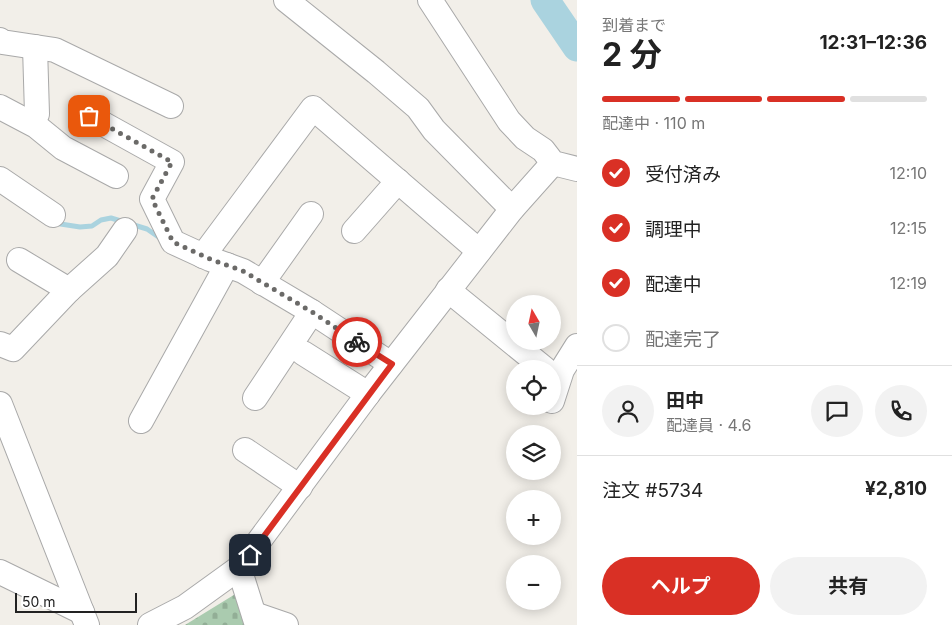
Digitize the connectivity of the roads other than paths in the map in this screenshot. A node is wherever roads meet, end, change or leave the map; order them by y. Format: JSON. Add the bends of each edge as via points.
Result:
{"nodes":[{"id":1,"x":286,"y":0,"type":"edge"},
{"id":2,"x":430,"y":0,"type":"edge"},
{"id":3,"x":0,"y":40,"type":"edge"},
{"id":4,"x":35,"y":47,"type":"junction"},
{"id":5,"x":171,"y":106,"type":"dead end"},
{"id":6,"x":1,"y":111,"type":"edge"},
{"id":7,"x":37,"y":114,"type":"dead end"},
{"id":8,"x":89,"y":116,"type":"dead end"},
{"id":9,"x":554,"y":163,"type":"junction"},
{"id":10,"x":577,"y":169,"type":"edge"},
{"id":11,"x":116,"y":176,"type":"dead end"},
{"id":12,"x":0,"y":179,"type":"edge"},
{"id":13,"x":398,"y":181,"type":"junction"},
{"id":14,"x":512,"y":208,"type":"junction"},
{"id":15,"x":311,"y":214,"type":"dead end"},
{"id":16,"x":53,"y":215,"type":"dead end"},
{"id":17,"x":124,"y":230,"type":"dead end"},
{"id":18,"x":354,"y":231,"type":"dead end"},
{"id":19,"x":479,"y":251,"type":"junction"},
{"id":20,"x":203,"y":256,"type":"junction"},
{"id":21,"x":19,"y":260,"type":"dead end"},
{"id":22,"x":227,"y":265,"type":"junction"},
{"id":23,"x":262,"y":283,"type":"junction"},
{"id":24,"x":69,"y":290,"type":"junction"},
{"id":25,"x":448,"y":290,"type":"junction"},
{"id":26,"x":312,"y":312,"type":"junction"},
{"id":27,"x":0,"y":344,"type":"edge"},
{"id":28,"x":577,"y":346,"type":"edge"},
{"id":29,"x":303,"y":353,"type":"dead end"},
{"id":30,"x":519,"y":360,"type":"edge"},
{"id":31,"x":392,"y":364,"type":"junction"},
{"id":32,"x":561,"y":372,"type":"edge"},
{"id":33,"x":368,"y":394,"type":"junction"},
{"id":34,"x":255,"y":398,"type":"dead end"},
{"id":35,"x":0,"y":404,"type":"edge"},
{"id":36,"x":141,"y":421,"type":"dead end"},
{"id":37,"x":245,"y":450,"type":"dead end"},
{"id":38,"x":300,"y":487,"type":"junction"},
{"id":39,"x":240,"y":568,"type":"junction"},
{"id":40,"x":0,"y":572,"type":"edge"},
{"id":41,"x":84,"y":618,"type":"edge"},
{"id":42,"x":255,"y":620,"type":"edge"},
{"id":43,"x":150,"y":625,"type":"edge"},
{"id":44,"x":286,"y":625,"type":"edge"}],
"edges":[{"from":1,"to":14,"type":"street","via":[[418,108],[434,130]]},
{"from":2,"to":9,"type":"street","via":[[509,121]]},
{"from":3,"to":4,"type":"street"},
{"from":4,"to":5,"type":"street","via":[[55,50]]},
{"from":4,"to":7,"type":"street"},
{"from":6,"to":11,"type":"street","via":[[36,126],[59,154]]},
{"from":8,"to":20,"type":"street","via":[[172,162],[152,199],[173,242]]},
{"from":9,"to":10,"type":"street"},
{"from":9,"to":14,"type":"street"},
{"from":12,"to":16,"type":"street"},
{"from":13,"to":18,"type":"street"},
{"from":13,"to":19,"type":"street"},
{"from":13,"to":20,"type":"street","via":[[313,108]]},
{"from":14,"to":19,"type":"street"},
{"from":15,"to":23,"type":"street"},
{"from":17,"to":24,"type":"street"},
{"from":19,"to":25,"type":"street"},
{"from":20,"to":22,"type":"street"},
{"from":21,"to":24,"type":"street"},
{"from":22,"to":23,"type":"street"},
{"from":22,"to":36,"type":"street"},
{"from":23,"to":26,"type":"street"},
{"from":24,"to":27,"type":"street","via":[[13,349]]},
{"from":25,"to":30,"type":"street"},
{"from":25,"to":31,"type":"street"},
{"from":26,"to":31,"type":"street"},
{"from":26,"to":34,"type":"street"},
{"from":28,"to":32,"type":"street"},
{"from":29,"to":33,"type":"street"},
{"from":31,"to":33,"type":"street"},
{"from":33,"to":38,"type":"street"},
{"from":35,"to":41,"type":"street"},
{"from":37,"to":38,"type":"street"},
{"from":38,"to":39,"type":"street"},
{"from":39,"to":42,"type":"street"},
{"from":39,"to":43,"type":"street","via":[[185,607]]},
{"from":40,"to":41,"type":"street"},
{"from":42,"to":44,"type":"street"}]}
